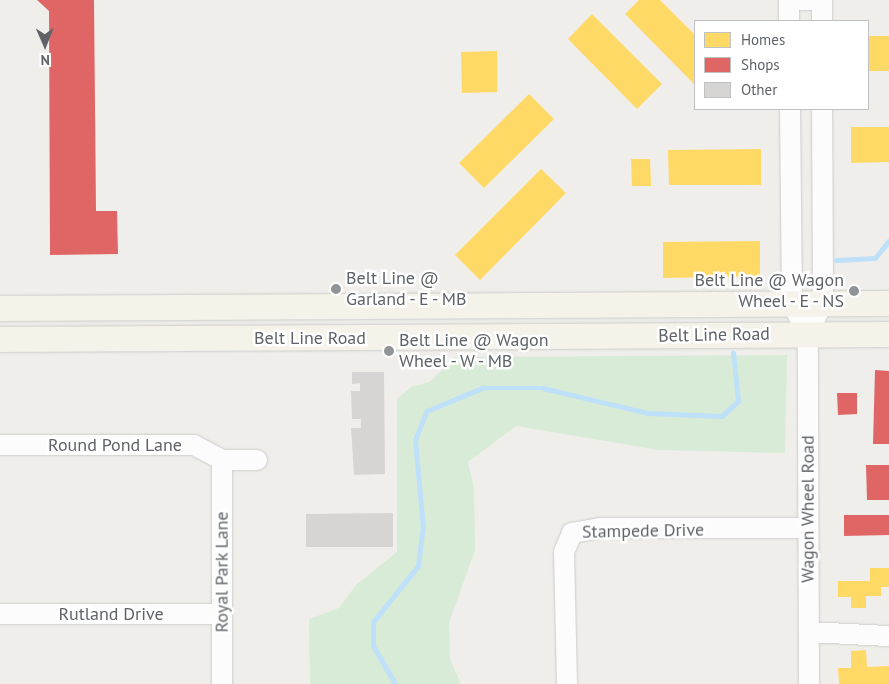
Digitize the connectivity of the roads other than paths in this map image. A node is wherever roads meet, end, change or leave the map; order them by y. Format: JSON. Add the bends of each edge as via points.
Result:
{"nodes":[{"id":1,"x":789,"y":0,"type":"edge"},
{"id":2,"x":813,"y":0,"type":"edge"},
{"id":3,"x":822,"y":0,"type":"edge"},
{"id":4,"x":789,"y":20,"type":"edge"},
{"id":5,"x":822,"y":20,"type":"edge"},
{"id":6,"x":790,"y":110,"type":"edge"},
{"id":7,"x":822,"y":110,"type":"edge"},
{"id":8,"x":790,"y":204,"type":"junction"},
{"id":9,"x":823,"y":205,"type":"junction"},
{"id":10,"x":889,"y":303,"type":"edge"},
{"id":11,"x":792,"y":304,"type":"junction"},
{"id":12,"x":822,"y":304,"type":"junction"},
{"id":13,"x":320,"y":306,"type":"junction"},
{"id":14,"x":189,"y":307,"type":"junction"},
{"id":15,"x":0,"y":308,"type":"edge"},
{"id":16,"x":808,"y":334,"type":"junction"},
{"id":17,"x":889,"y":334,"type":"edge"},
{"id":18,"x":189,"y":338,"type":"junction"},
{"id":19,"x":320,"y":338,"type":"junction"},
{"id":20,"x":0,"y":339,"type":"edge"},
{"id":21,"x":0,"y":445,"type":"edge"},
{"id":22,"x":222,"y":460,"type":"junction"},
{"id":23,"x":257,"y":460,"type":"dead end"},
{"id":24,"x":808,"y":528,"type":"junction"},
{"id":25,"x":0,"y":614,"type":"edge"},
{"id":26,"x":221,"y":614,"type":"junction"},
{"id":27,"x":809,"y":632,"type":"junction"},
{"id":28,"x":889,"y":636,"type":"edge"},
{"id":29,"x":222,"y":684,"type":"edge"},
{"id":30,"x":567,"y":684,"type":"edge"},
{"id":31,"x":809,"y":684,"type":"edge"}],
"edges":[{"from":1,"to":2,"type":"street"},
{"from":1,"to":4,"type":"street"},
{"from":3,"to":5,"type":"street"},
{"from":6,"to":8,"type":"street","name":"Wagon Wheel Road"},
{"from":7,"to":9,"type":"street","name":"Wagon Wheel Road"},
{"from":8,"to":9,"type":"street"},
{"from":8,"to":11,"type":"street","name":"Wagon Wheel Road"},
{"from":9,"to":12,"type":"street","name":"Wagon Wheel Road"},
{"from":10,"to":12,"type":"main road","name":"Belt Line Road"},
{"from":11,"to":12,"type":"main road","name":"Belt Line Road"},
{"from":11,"to":13,"type":"main road","name":"Belt Line Road"},
{"from":11,"to":16,"type":"street","name":"Wagon Wheel Road"},
{"from":12,"to":16,"type":"street","name":"Wagon Wheel Road"},
{"from":13,"to":14,"type":"main road","name":"Belt Line Road"},
{"from":13,"to":19,"type":"main road"},
{"from":14,"to":15,"type":"main road","name":"Belt Line Road"},
{"from":14,"to":18,"type":"main road"},
{"from":16,"to":17,"type":"main road","name":"Belt Line Road"},
{"from":16,"to":19,"type":"main road","name":"Belt Line Road"},
{"from":16,"to":24,"type":"street","name":"Wagon Wheel Road"},
{"from":18,"to":19,"type":"main road","name":"Belt Line Road"},
{"from":18,"to":20,"type":"main road","name":"Belt Line Road"},
{"from":21,"to":22,"type":"street","name":"Round Pond Lane","via":[[194,446]]},
{"from":22,"to":23,"type":"street","name":"Round Pond Lane"},
{"from":22,"to":26,"type":"street","name":"Royal Park Lane"},
{"from":24,"to":27,"type":"street","name":"Wagon Wheel Road"},
{"from":24,"to":30,"type":"street","name":"Stampede Drive","via":[[599,528],[572,533],[564,552]]},
{"from":25,"to":26,"type":"street","name":"Rutland Drive"},
{"from":26,"to":29,"type":"street","name":"Royal Park Lane"},
{"from":27,"to":28,"type":"street"},
{"from":27,"to":31,"type":"street","name":"Wagon Wheel Road"}]}
